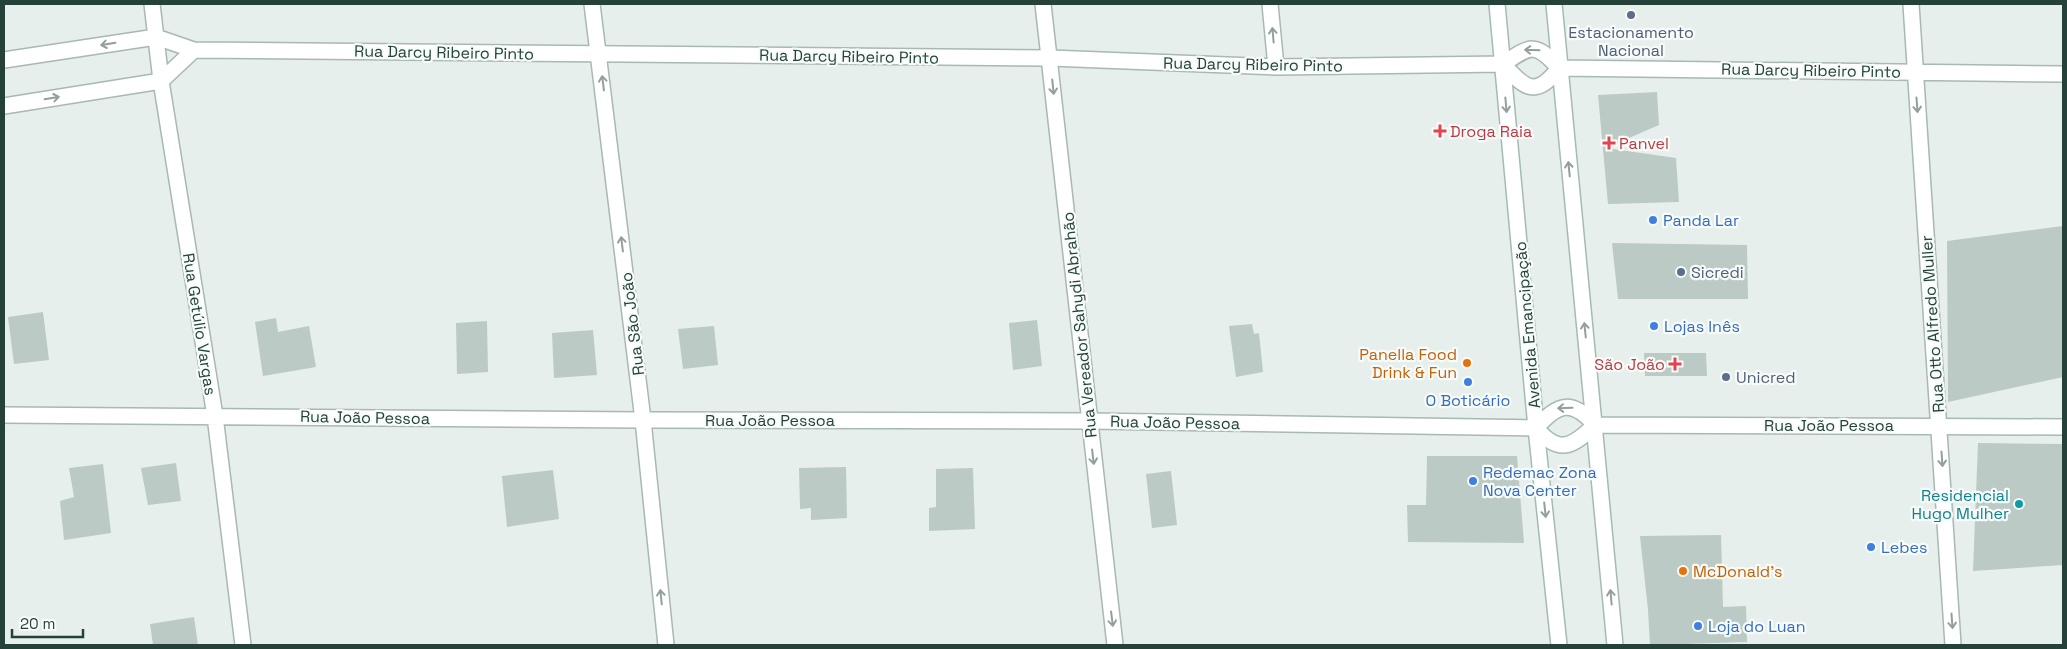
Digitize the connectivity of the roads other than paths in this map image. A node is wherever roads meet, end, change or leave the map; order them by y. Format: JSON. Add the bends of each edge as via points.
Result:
{"nodes":[{"id":1,"x":152,"y":4,"type":"edge"},
{"id":2,"x":592,"y":4,"type":"edge"},
{"id":3,"x":1043,"y":4,"type":"edge"},
{"id":4,"x":1270,"y":4,"type":"edge"},
{"id":5,"x":1497,"y":4,"type":"edge"},
{"id":6,"x":1554,"y":4,"type":"edge"},
{"id":7,"x":1911,"y":4,"type":"edge"},
{"id":8,"x":156,"y":37,"type":"junction"},
{"id":9,"x":194,"y":50,"type":"junction"},
{"id":10,"x":600,"y":54,"type":"junction"},
{"id":11,"x":1050,"y":58,"type":"junction"},
{"id":12,"x":4,"y":60,"type":"edge"},
{"id":13,"x":1503,"y":64,"type":"junction"},
{"id":14,"x":1276,"y":67,"type":"junction"},
{"id":15,"x":1559,"y":68,"type":"junction"},
{"id":16,"x":1915,"y":72,"type":"junction"},
{"id":17,"x":2063,"y":74,"type":"edge"},
{"id":18,"x":161,"y":81,"type":"junction"},
{"id":19,"x":4,"y":106,"type":"edge"},
{"id":20,"x":4,"y":415,"type":"edge"},
{"id":21,"x":215,"y":416,"type":"junction"},
{"id":22,"x":643,"y":420,"type":"junction"},
{"id":23,"x":1089,"y":421,"type":"junction"},
{"id":24,"x":1595,"y":425,"type":"junction"},
{"id":25,"x":1940,"y":425,"type":"junction"},
{"id":26,"x":2063,"y":427,"type":"edge"},
{"id":27,"x":1536,"y":428,"type":"junction"},
{"id":28,"x":243,"y":645,"type":"edge"},
{"id":29,"x":666,"y":645,"type":"edge"},
{"id":30,"x":1116,"y":645,"type":"edge"},
{"id":31,"x":1559,"y":645,"type":"edge"},
{"id":32,"x":1615,"y":645,"type":"edge"},
{"id":33,"x":1953,"y":645,"type":"edge"}],
"edges":[{"from":1,"to":8,"type":"street","name":"Rua Getúlio Vargas"},
{"from":2,"to":10,"type":"street","name":"Rua São João"},
{"from":3,"to":11,"type":"street","name":"Rua Vereador Sahydi Abrahão"},
{"from":14,"to":4,"type":"street","one_way":true},
{"from":5,"to":13,"type":"street","name":"Avenida Emancipação"},
{"from":6,"to":15,"type":"street"},
{"from":7,"to":16,"type":"street","name":"Rua Otto Alfredo Muller"},
{"from":8,"to":9,"type":"street","name":"Rua Darcy Ribeiro Pinto"},
{"from":8,"to":12,"type":"street","name":"Rua Darcy Ribeiro Pinto","one_way":true},
{"from":8,"to":18,"type":"street","name":"Rua Getúlio Vargas"},
{"from":9,"to":10,"type":"street","name":"Rua Darcy Ribeiro Pinto"},
{"from":9,"to":18,"type":"street"},
{"from":10,"to":11,"type":"street","name":"Rua Darcy Ribeiro Pinto"},
{"from":22,"to":10,"type":"street","name":"Rua São João","one_way":true},
{"from":11,"to":14,"type":"street","name":"Rua Darcy Ribeiro Pinto"},
{"from":11,"to":23,"type":"street","name":"Rua Vereador Sahydi Abrahão","one_way":true},
{"from":13,"to":14,"type":"street","name":"Rua Darcy Ribeiro Pinto"},
{"from":15,"to":13,"type":"street","one_way":true,"via":[[1547,54],[1532,49],[1525,49]]},
{"from":13,"to":15,"type":"street","via":[[1517,80],[1532,87],[1549,80]]},
{"from":13,"to":27,"type":"street","name":"Avenida Emancipação","one_way":true},
{"from":15,"to":16,"type":"street","name":"Rua Darcy Ribeiro Pinto"},
{"from":24,"to":15,"type":"street","one_way":true},
{"from":16,"to":17,"type":"street","name":"Rua Darcy Ribeiro Pinto"},
{"from":16,"to":25,"type":"street","name":"Rua Otto Alfredo Muller","one_way":true},
{"from":19,"to":18,"type":"street","one_way":true},
{"from":18,"to":21,"type":"street","name":"Rua Getúlio Vargas"},
{"from":20,"to":21,"type":"street","name":"Rua João Pessoa"},
{"from":21,"to":22,"type":"street","name":"Rua João Pessoa"},
{"from":21,"to":28,"type":"street","name":"Rua Getúlio Vargas"},
{"from":22,"to":23,"type":"street","name":"Rua João Pessoa"},
{"from":29,"to":22,"type":"street","name":"Rua São João","one_way":true},
{"from":23,"to":27,"type":"street","name":"Rua João Pessoa"},
{"from":23,"to":30,"type":"street","name":"Rua Vereador Sahydi Abrahão","one_way":true},
{"from":24,"to":25,"type":"street","name":"Rua João Pessoa"},
{"from":24,"to":27,"type":"street","via":[[1580,439],[1562,445],[1547,440]]},
{"from":24,"to":27,"type":"street","one_way":true,"via":[[1580,411],[1570,407],[1552,411]]},
{"from":32,"to":24,"type":"street","one_way":true},
{"from":25,"to":26,"type":"street","name":"Rua João Pessoa"},
{"from":25,"to":33,"type":"street","name":"Rua Otto Alfredo Muller","one_way":true},
{"from":27,"to":31,"type":"street","name":"Avenida Emancipação","one_way":true}]}
